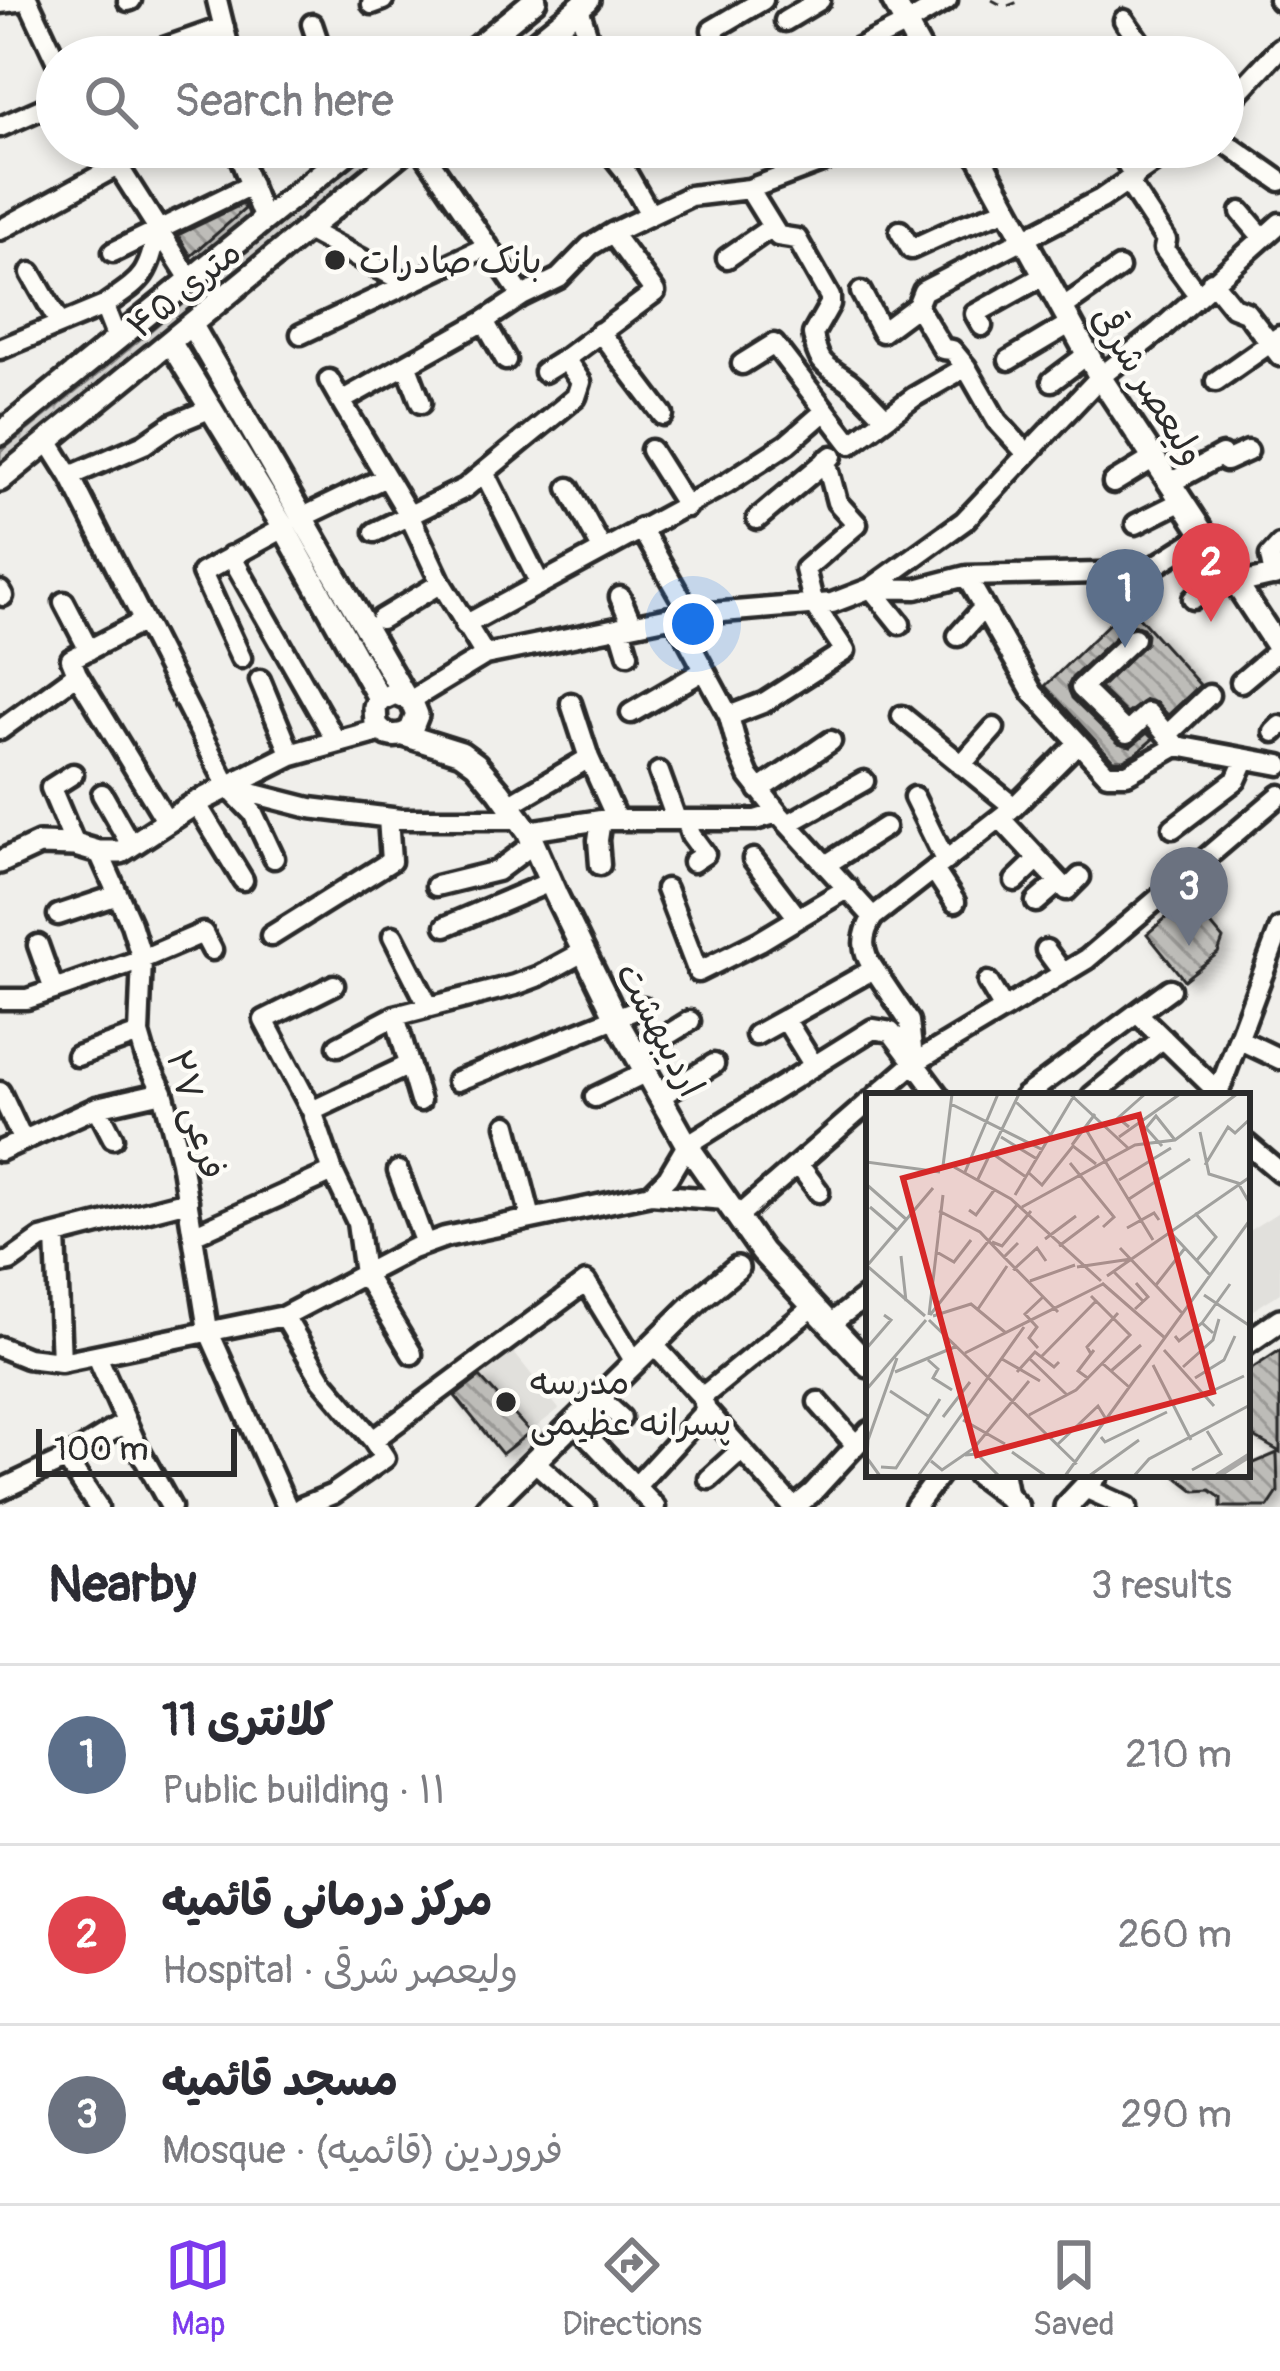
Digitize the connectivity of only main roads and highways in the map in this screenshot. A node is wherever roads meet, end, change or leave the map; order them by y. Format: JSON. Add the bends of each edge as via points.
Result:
{"nodes":[{"id":1,"x":536,"y":0,"type":"edge"},
{"id":2,"x":893,"y":0,"type":"edge"},
{"id":3,"x":585,"y":2,"type":"edge"},
{"id":4,"x":491,"y":36,"type":"edge"},
{"id":5,"x":544,"y":36,"type":"edge"},
{"id":6,"x":913,"y":36,"type":"edge"},
{"id":7,"x":328,"y":168,"type":"edge"},
{"id":8,"x":382,"y":168,"type":"edge"},
{"id":9,"x":986,"y":168,"type":"edge"},
{"id":10,"x":190,"y":324,"type":"junction"},
{"id":11,"x":170,"y":342,"type":"junction"},
{"id":12,"x":207,"y":352,"type":"junction"},
{"id":13,"x":185,"y":366,"type":"junction"},
{"id":14,"x":0,"y":434,"type":"edge"},
{"id":15,"x":0,"y":480,"type":"edge"},
{"id":16,"x":293,"y":522,"type":"junction"},
{"id":17,"x":1280,"y":650,"type":"edge"},
{"id":18,"x":380,"y":700,"type":"junction"},
{"id":19,"x":410,"y":703,"type":"junction"},
{"id":20,"x":381,"y":730,"type":"junction"},
{"id":21,"x":404,"y":735,"type":"junction"},
{"id":22,"x":461,"y":753,"type":"junction"},
{"id":23,"x":0,"y":862,"type":"edge"},
{"id":24,"x":735,"y":1214,"type":"junction"},
{"id":25,"x":737,"y":1268,"type":"junction"},
{"id":26,"x":778,"y":1270,"type":"junction"},
{"id":27,"x":1280,"y":1305,"type":"edge"},
{"id":28,"x":1280,"y":1320,"type":"edge"},
{"id":29,"x":1250,"y":1325,"type":"edge"},
{"id":30,"x":1250,"y":1340,"type":"edge"},
{"id":31,"x":866,"y":1363,"type":"edge"},
{"id":32,"x":1091,"y":1481,"type":"edge"},
{"id":33,"x":488,"y":1507,"type":"edge"},
{"id":34,"x":1066,"y":1507,"type":"edge"}],
"edges":[{"from":1,"to":4,"type":"main road"},
{"from":2,"to":6,"type":"main road"},
{"from":3,"to":5,"type":"main road"},
{"from":7,"to":14,"type":"main road","name":"۴۵ متری"},
{"from":8,"to":10,"type":"main road","name":"۴۵ متری"},
{"from":9,"to":17,"type":"main road","name":"ولیعصر شرقی","via":[[1100,377]]},
{"from":10,"to":11,"type":"main road","name":"۴۵ متری"},
{"from":10,"to":12,"type":"main road"},
{"from":11,"to":13,"type":"main road"},
{"from":11,"to":15,"type":"main road","name":"۴۵ متری"},
{"from":12,"to":13,"type":"main road"},
{"from":12,"to":16,"type":"main road"},
{"from":13,"to":16,"type":"main road"},
{"from":16,"to":18,"type":"main road"},
{"from":16,"to":19,"type":"main road"},
{"from":18,"to":19,"type":"main road","via":[[395,693]]},
{"from":18,"to":20,"type":"main road","via":[[374,715]]},
{"from":19,"to":21,"type":"main road","via":[[416,723]]},
{"from":19,"to":22,"type":"main road"},
{"from":20,"to":21,"type":"main road","name":"اردیبهشت"},
{"from":20,"to":23,"type":"main road","name":"اردیبهشت","via":[[291,755],[121,852],[39,844]]},
{"from":21,"to":22,"type":"main road","name":"اردیبهشت"},
{"from":22,"to":24,"type":"main road","name":"اردیبهشت","via":[[522,825],[658,1097]]},
{"from":24,"to":25,"type":"main road"},
{"from":24,"to":26,"type":"main road","name":"اردیبهشت"},
{"from":25,"to":26,"type":"main road"},
{"from":25,"to":33,"type":"main road"},
{"from":26,"to":31,"type":"main road","name":"اردیبهشت"},
{"from":27,"to":29,"type":"main road"},
{"from":28,"to":30,"type":"main road"},
{"from":32,"to":34,"type":"main road"}]}
